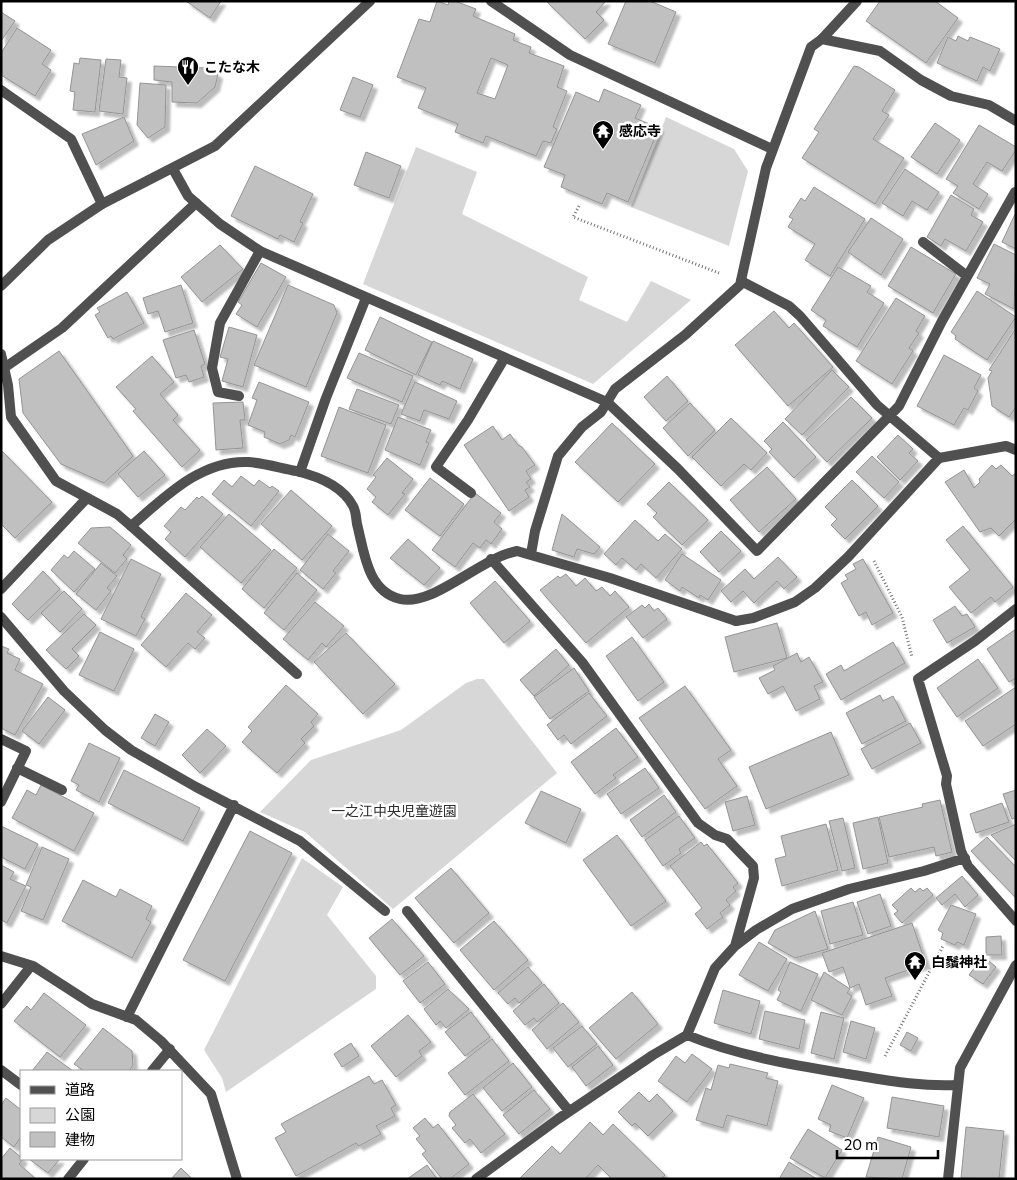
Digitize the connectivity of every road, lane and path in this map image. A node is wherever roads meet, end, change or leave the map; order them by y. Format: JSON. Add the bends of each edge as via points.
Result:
{"nodes":[{"id":1,"x":370,"y":1,"type":"edge"},
{"id":2,"x":490,"y":1,"type":"edge"},
{"id":3,"x":857,"y":1,"type":"edge"},
{"id":4,"x":822,"y":39,"type":"junction"},
{"id":5,"x":1,"y":90,"type":"edge"},
{"id":6,"x":1016,"y":121,"type":"edge"},
{"id":7,"x":772,"y":148,"type":"junction"},
{"id":8,"x":173,"y":169,"type":"junction"},
{"id":9,"x":1015,"y":192,"type":"edge"},
{"id":10,"x":196,"y":203,"type":"junction"},
{"id":11,"x":102,"y":204,"type":"junction"},
{"id":12,"x":579,"y":206,"type":"dead end"},
{"id":13,"x":923,"y":242,"type":"dead end"},
{"id":14,"x":260,"y":251,"type":"junction"},
{"id":15,"x":967,"y":276,"type":"junction"},
{"id":16,"x":741,"y":281,"type":"junction"},
{"id":17,"x":1,"y":286,"type":"edge"},
{"id":18,"x":366,"y":298,"type":"junction"},
{"id":19,"x":1,"y":354,"type":"edge"},
{"id":20,"x":504,"y":359,"type":"junction"},
{"id":21,"x":4,"y":368,"type":"junction"},
{"id":22,"x":239,"y":396,"type":"dead end"},
{"id":23,"x":607,"y":402,"type":"junction"},
{"id":24,"x":890,"y":416,"type":"junction"},
{"id":25,"x":1016,"y":450,"type":"edge"},
{"id":26,"x":939,"y":458,"type":"junction"},
{"id":27,"x":300,"y":472,"type":"junction"},
{"id":28,"x":471,"y":494,"type":"dead end"},
{"id":29,"x":87,"y":498,"type":"junction"},
{"id":30,"x":130,"y":526,"type":"junction"},
{"id":31,"x":860,"y":542,"type":"junction"},
{"id":32,"x":531,"y":554,"type":"junction"},
{"id":33,"x":491,"y":559,"type":"junction"},
{"id":34,"x":1,"y":589,"type":"edge"},
{"id":35,"x":1016,"y":609,"type":"edge"},
{"id":36,"x":1,"y":617,"type":"edge"},
{"id":37,"x":298,"y":674,"type":"dead end"},
{"id":38,"x":918,"y":679,"type":"junction"},
{"id":39,"x":1,"y":739,"type":"edge"},
{"id":40,"x":17,"y":768,"type":"junction"},
{"id":41,"x":62,"y":790,"type":"dead end"},
{"id":42,"x":1,"y":802,"type":"edge"},
{"id":43,"x":234,"y":805,"type":"junction"},
{"id":44,"x":965,"y":858,"type":"junction"},
{"id":45,"x":385,"y":911,"type":"dead end"},
{"id":46,"x":407,"y":911,"type":"dead end"},
{"id":47,"x":1016,"y":921,"type":"edge"},
{"id":48,"x":735,"y":946,"type":"junction"},
{"id":49,"x":943,"y":946,"type":"dead end"},
{"id":50,"x":1,"y":956,"type":"edge"},
{"id":51,"x":1016,"y":965,"type":"edge"},
{"id":52,"x":31,"y":966,"type":"junction"},
{"id":53,"x":1,"y":1004,"type":"edge"},
{"id":54,"x":127,"y":1017,"type":"junction"},
{"id":55,"x":687,"y":1035,"type":"junction"},
{"id":56,"x":170,"y":1049,"type":"junction"},
{"id":57,"x":1,"y":1070,"type":"edge"},
{"id":58,"x":153,"y":1070,"type":"edge"},
{"id":59,"x":873,"y":1078,"type":"junction"},
{"id":60,"x":20,"y":1084,"type":"edge"},
{"id":61,"x":958,"y":1085,"type":"junction"},
{"id":62,"x":569,"y":1111,"type":"junction"},
{"id":63,"x":83,"y":1160,"type":"edge"},
{"id":64,"x":68,"y":1179,"type":"edge"},
{"id":65,"x":237,"y":1179,"type":"edge"},
{"id":66,"x":476,"y":1179,"type":"edge"},
{"id":67,"x":948,"y":1179,"type":"edge"}],
"edges":[{"from":1,"to":8,"type":"street","via":[[216,146]]},
{"from":2,"to":7,"type":"street","via":[[570,55]]},
{"from":3,"to":4,"type":"street"},
{"from":4,"to":6,"type":"street","via":[[880,51],[950,96],[989,105]]},
{"from":4,"to":7,"type":"street","via":[[811,47]]},
{"from":5,"to":11,"type":"street","via":[[71,139]]},
{"from":7,"to":16,"type":"street"},
{"from":8,"to":10,"type":"street","via":[[188,196]]},
{"from":8,"to":11,"type":"street"},
{"from":9,"to":15,"type":"street"},
{"from":10,"to":14,"type":"street"},
{"from":10,"to":21,"type":"street","via":[[62,328]]},
{"from":11,"to":17,"type":"street","via":[[48,240]]},
{"from":12,"to":16,"type":"path","via":[[573,218]]},
{"from":13,"to":15,"type":"street"},
{"from":14,"to":18,"type":"street"},
{"from":14,"to":22,"type":"street","via":[[220,323],[212,368],[218,392]]},
{"from":15,"to":24,"type":"street","via":[[899,406]]},
{"from":16,"to":23,"type":"street","via":[[740,286],[686,335],[615,389]]},
{"from":16,"to":24,"type":"street","via":[[789,306]]},
{"from":18,"to":20,"type":"street"},
{"from":18,"to":27,"type":"street"},
{"from":19,"to":21,"type":"street"},
{"from":20,"to":23,"type":"street"},
{"from":20,"to":28,"type":"street","via":[[436,467]]},
{"from":21,"to":29,"type":"street","via":[[11,417],[56,481]]},
{"from":23,"to":24,"type":"street","via":[[758,551]]},
{"from":23,"to":32,"type":"street","via":[[558,456]]},
{"from":24,"to":26,"type":"street"},
{"from":25,"to":26,"type":"street","via":[[1006,446]]},
{"from":26,"to":31,"type":"street"},
{"from":27,"to":30,"type":"street","via":[[247,462],[220,465],[182,482]]},
{"from":27,"to":33,"type":"street","via":[[326,480],[353,506],[374,581],[400,599],[431,595]]},
{"from":29,"to":30,"type":"street","via":[[117,514]]},
{"from":29,"to":34,"type":"street"},
{"from":30,"to":37,"type":"street"},
{"from":31,"to":32,"type":"street","via":[[815,588],[795,602],[754,618],[736,621]]},
{"from":31,"to":38,"type":"path","via":[[875,563],[902,617]]},
{"from":32,"to":33,"type":"street","via":[[518,551]]},
{"from":33,"to":48,"type":"street","via":[[582,662],[698,823],[727,839],[752,866],[754,878]]},
{"from":35,"to":38,"type":"street"},
{"from":36,"to":43,"type":"street","via":[[64,691],[105,730],[131,750]]},
{"from":38,"to":44,"type":"street","via":[[947,776],[946,784]]},
{"from":39,"to":40,"type":"street","via":[[26,750]]},
{"from":40,"to":41,"type":"street"},
{"from":40,"to":42,"type":"street"},
{"from":43,"to":45,"type":"street","via":[[300,841]]},
{"from":43,"to":54,"type":"street"},
{"from":44,"to":47,"type":"street","via":[[968,866]]},
{"from":44,"to":48,"type":"street","via":[[849,889],[792,909]]},
{"from":46,"to":62,"type":"street"},
{"from":48,"to":55,"type":"street","via":[[715,968]]},
{"from":49,"to":59,"type":"path"},
{"from":50,"to":52,"type":"street"},
{"from":51,"to":61,"type":"street","via":[[960,1068]]},
{"from":52,"to":53,"type":"street"},
{"from":52,"to":54,"type":"street","via":[[92,1004]]},
{"from":54,"to":56,"type":"street","via":[[136,1020]]},
{"from":55,"to":59,"type":"street","via":[[781,1062]]},
{"from":55,"to":62,"type":"street"},
{"from":56,"to":58,"type":"street"},
{"from":56,"to":65,"type":"street","via":[[211,1094]]},
{"from":57,"to":60,"type":"street"},
{"from":59,"to":61,"type":"street","via":[[929,1086]]},
{"from":61,"to":67,"type":"street"},
{"from":62,"to":66,"type":"street"},
{"from":63,"to":64,"type":"street"}]}
